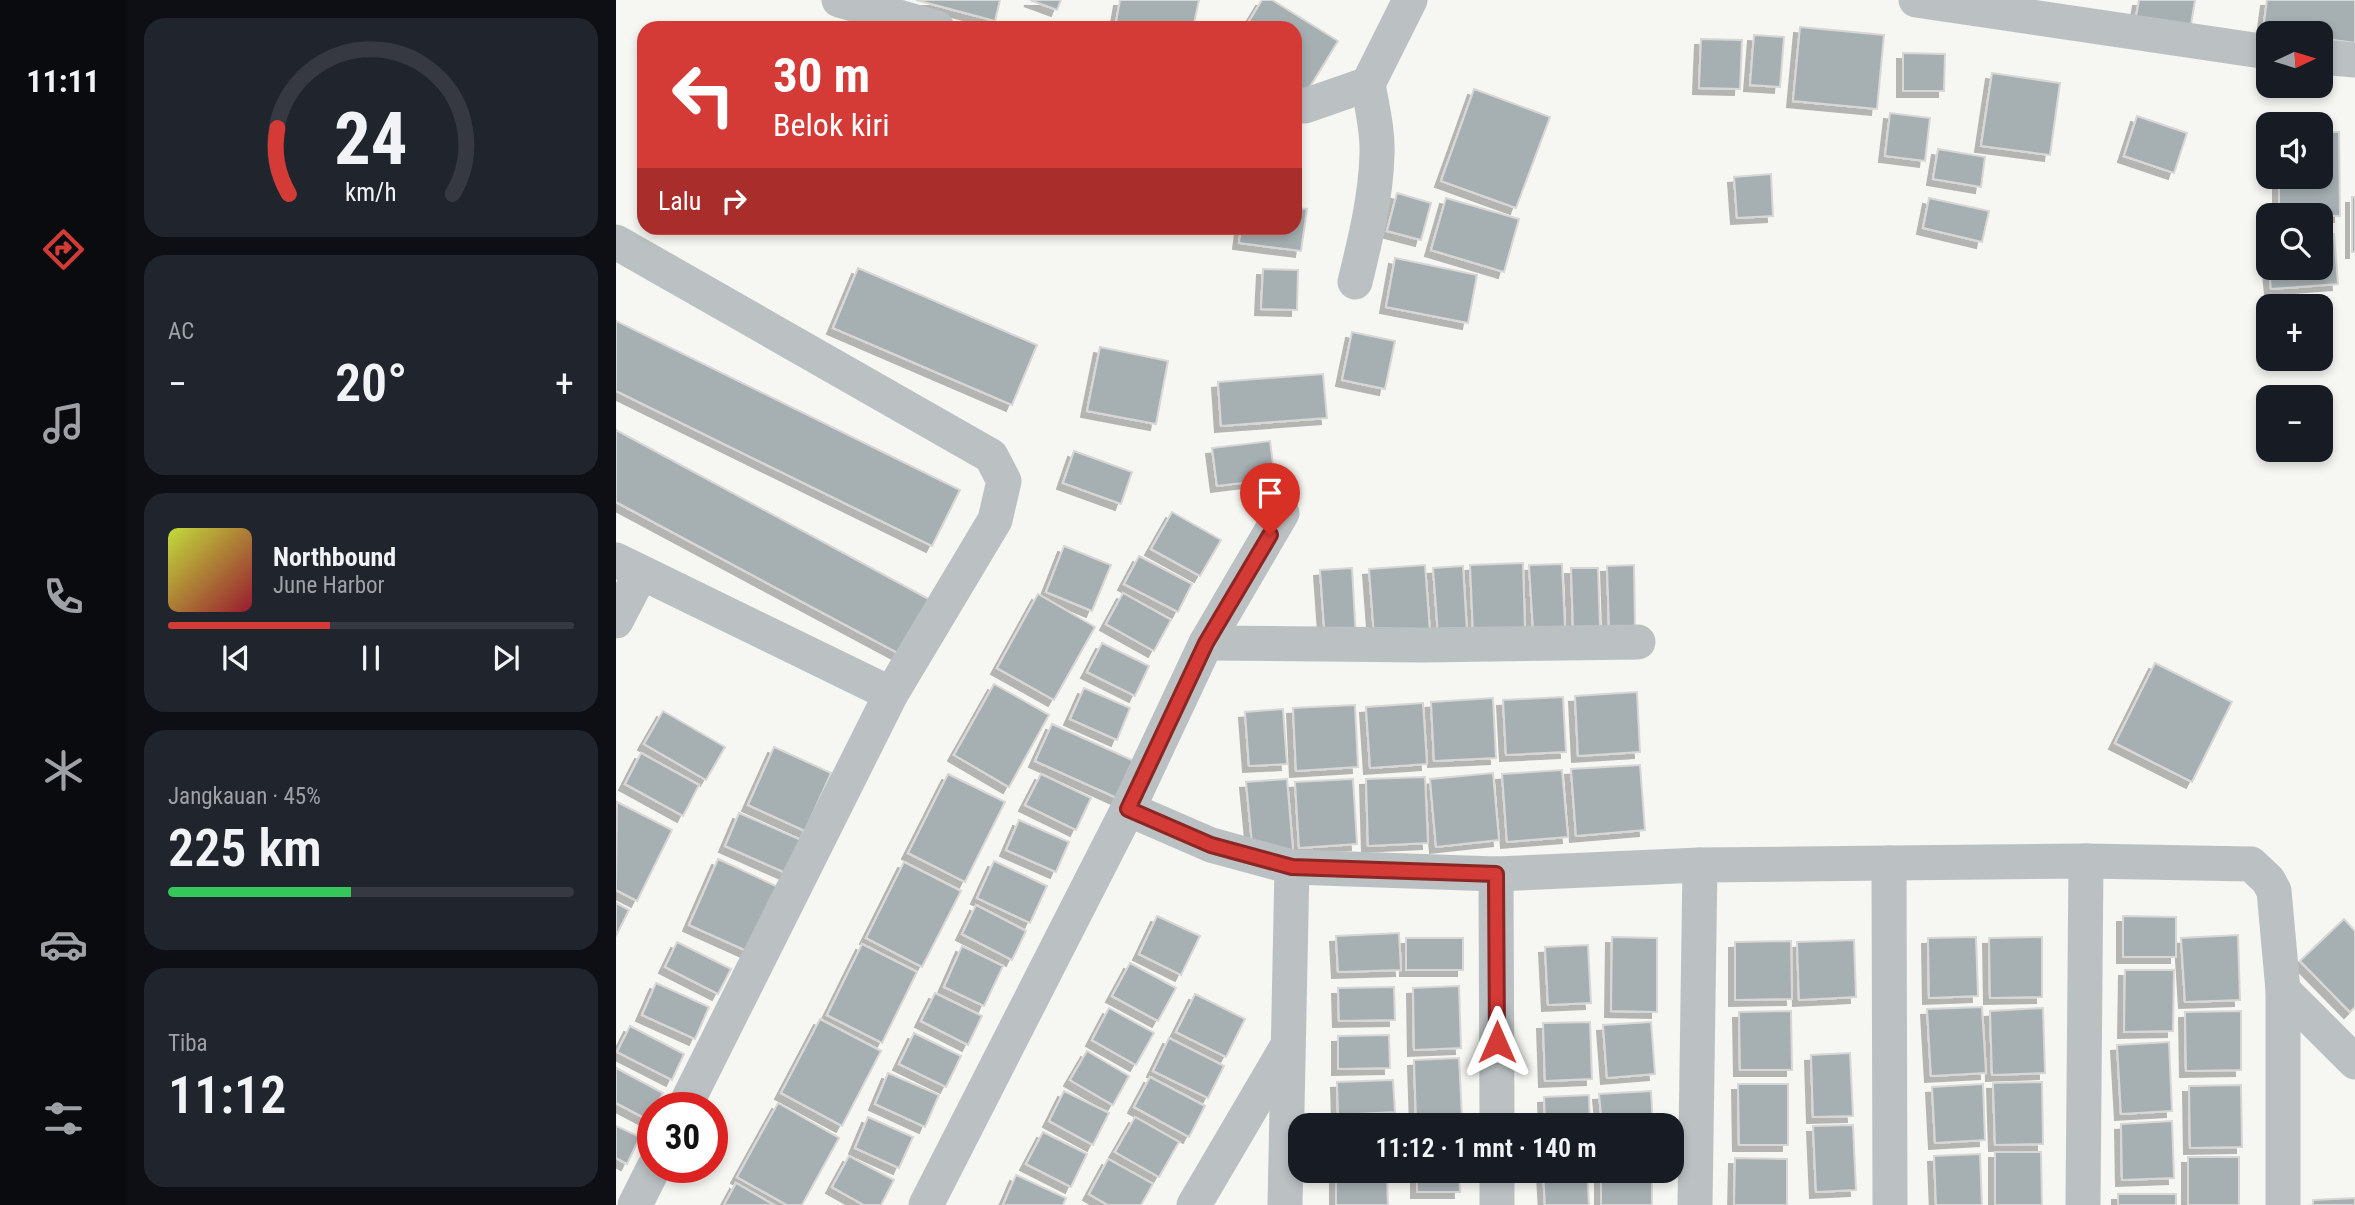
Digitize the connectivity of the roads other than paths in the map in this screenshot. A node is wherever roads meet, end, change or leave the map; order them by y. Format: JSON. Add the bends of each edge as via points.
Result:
{"nodes":[{"id":1,"x":1410,"y":0,"type":"edge"},
{"id":2,"x":1916,"y":0,"type":"edge"},
{"id":3,"x":848,"y":2,"type":"edge"},
{"id":4,"x":913,"y":21,"type":"edge"},
{"id":5,"x":2256,"y":50,"type":"edge"},
{"id":6,"x":2333,"y":58,"type":"edge"},
{"id":7,"x":2355,"y":60,"type":"edge"},
{"id":8,"x":1368,"y":84,"type":"junction"},
{"id":9,"x":1302,"y":105,"type":"edge"},
{"id":10,"x":616,"y":242,"type":"edge"},
{"id":11,"x":1355,"y":282,"type":"dead end"},
{"id":12,"x":1282,"y":513,"type":"dead end"},
{"id":13,"x":628,"y":566,"type":"edge"},
{"id":14,"x":616,"y":621,"type":"edge"},
{"id":15,"x":1638,"y":642,"type":"dead end"},
{"id":16,"x":1206,"y":643,"type":"junction"},
{"id":17,"x":891,"y":694,"type":"junction"},
{"id":18,"x":1128,"y":809,"type":"junction"},
{"id":19,"x":2086,"y":861,"type":"junction"},
{"id":20,"x":1889,"y":863,"type":"junction"},
{"id":21,"x":1700,"y":865,"type":"junction"},
{"id":22,"x":1292,"y":867,"type":"junction"},
{"id":23,"x":1496,"y":874,"type":"junction"},
{"id":24,"x":2283,"y":990,"type":"junction"},
{"id":25,"x":1289,"y":1043,"type":"junction"},
{"id":26,"x":2355,"y":1062,"type":"edge"},
{"id":27,"x":692,"y":1092,"type":"edge"},
{"id":28,"x":1497,"y":1113,"type":"edge"},
{"id":29,"x":646,"y":1183,"type":"edge"},
{"id":30,"x":1497,"y":1183,"type":"edge"},
{"id":31,"x":635,"y":1205,"type":"edge"},
{"id":32,"x":926,"y":1205,"type":"edge"},
{"id":33,"x":1194,"y":1205,"type":"edge"},
{"id":34,"x":1285,"y":1205,"type":"edge"},
{"id":35,"x":1497,"y":1205,"type":"edge"},
{"id":36,"x":1695,"y":1205,"type":"edge"},
{"id":37,"x":1891,"y":1205,"type":"edge"},
{"id":38,"x":2082,"y":1205,"type":"edge"},
{"id":39,"x":2284,"y":1205,"type":"edge"}],
"edges":[{"from":1,"to":8,"type":"street"},
{"from":2,"to":5,"type":"street"},
{"from":3,"to":4,"type":"street"},
{"from":6,"to":7,"type":"street"},
{"from":8,"to":9,"type":"street"},
{"from":8,"to":11,"type":"street","via":[[1377,132],[1377,163]]},
{"from":10,"to":17,"type":"street","via":[[991,456],[1004,481],[995,520]]},
{"from":12,"to":16,"type":"street"},
{"from":13,"to":14,"type":"street"},
{"from":13,"to":17,"type":"street"},
{"from":15,"to":16,"type":"street"},
{"from":16,"to":18,"type":"street"},
{"from":17,"to":27,"type":"street"},
{"from":18,"to":22,"type":"street","via":[[1211,845]]},
{"from":18,"to":32,"type":"street"},
{"from":19,"to":20,"type":"street"},
{"from":19,"to":24,"type":"street","via":[[2251,864],[2274,891]]},
{"from":19,"to":38,"type":"street"},
{"from":20,"to":21,"type":"street"},
{"from":20,"to":37,"type":"street"},
{"from":21,"to":23,"type":"street"},
{"from":21,"to":36,"type":"street"},
{"from":22,"to":23,"type":"street"},
{"from":22,"to":25,"type":"street"},
{"from":23,"to":28,"type":"street"},
{"from":24,"to":26,"type":"street"},
{"from":24,"to":39,"type":"street"},
{"from":25,"to":33,"type":"street"},
{"from":25,"to":34,"type":"street"},
{"from":29,"to":31,"type":"street"},
{"from":30,"to":35,"type":"street"}]}
